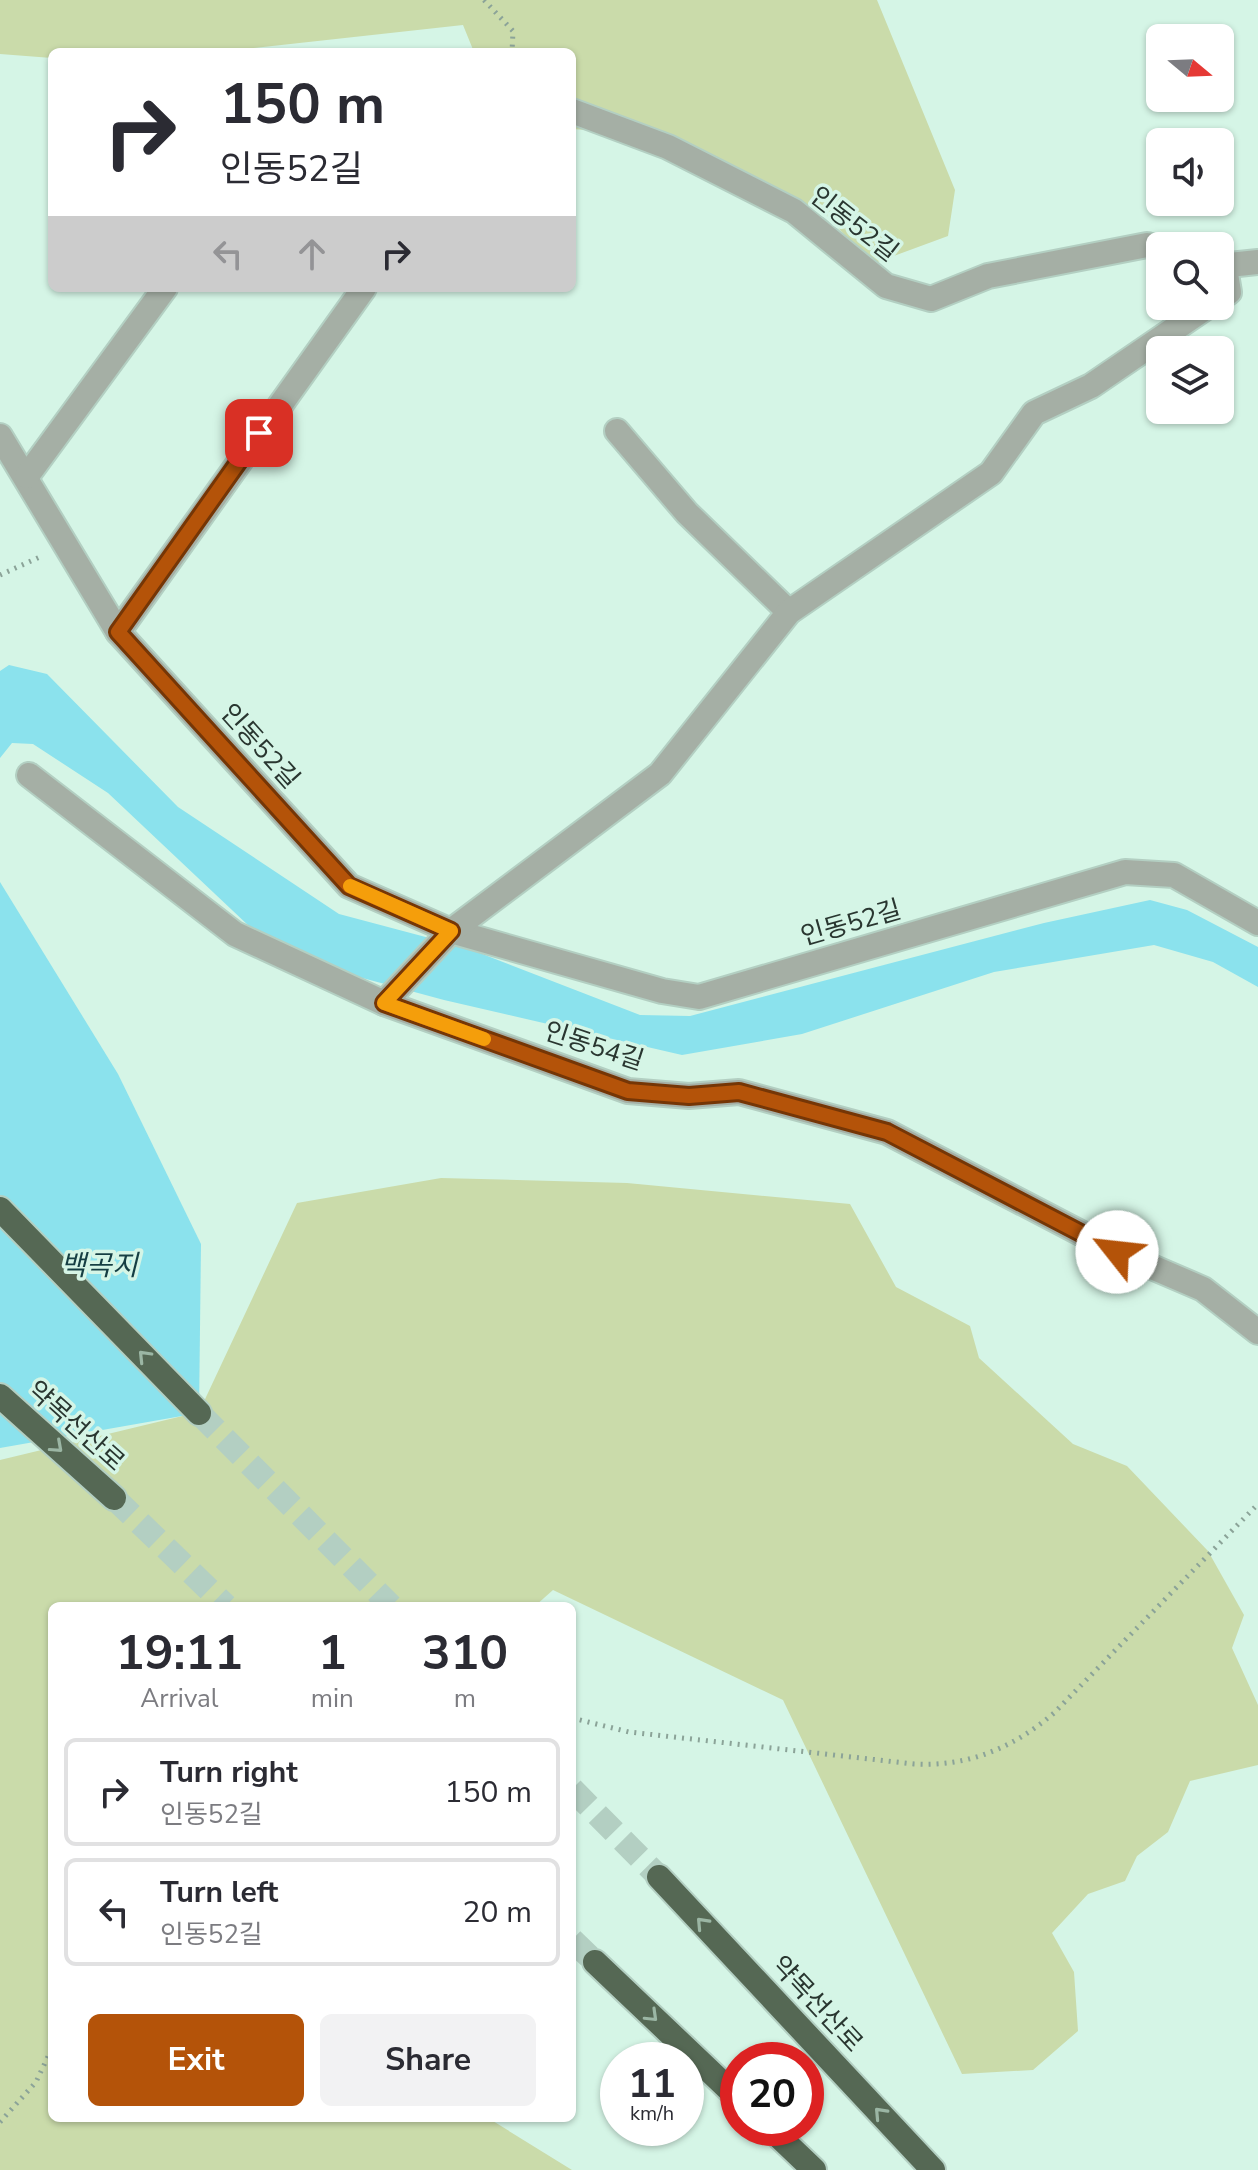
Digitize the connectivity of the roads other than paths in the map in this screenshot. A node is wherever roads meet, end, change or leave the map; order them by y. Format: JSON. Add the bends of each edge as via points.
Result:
{"nodes":[{"id":1,"x":576,"y":112,"type":"edge"},
{"id":2,"x":1146,"y":245,"type":"edge"},
{"id":3,"x":1258,"y":262,"type":"edge"},
{"id":4,"x":1234,"y":265,"type":"edge"},
{"id":5,"x":162,"y":292,"type":"edge"},
{"id":6,"x":361,"y":292,"type":"edge"},
{"id":7,"x":1188,"y":320,"type":"edge"},
{"id":8,"x":617,"y":431,"type":"dead end"},
{"id":9,"x":0,"y":436,"type":"edge"},
{"id":10,"x":27,"y":476,"type":"junction"},
{"id":11,"x":789,"y":612,"type":"junction"},
{"id":12,"x":118,"y":632,"type":"junction"},
{"id":13,"x":29,"y":775,"type":"dead end"},
{"id":14,"x":1258,"y":923,"type":"edge"},
{"id":15,"x":451,"y":931,"type":"junction"},
{"id":16,"x":384,"y":1003,"type":"junction"},
{"id":17,"x":0,"y":1209,"type":"edge"},
{"id":18,"x":1258,"y":1332,"type":"edge"},
{"id":19,"x":0,"y":1396,"type":"edge"},
{"id":20,"x":199,"y":1413,"type":"tunnel mouth"},
{"id":21,"x":114,"y":1498,"type":"tunnel mouth"},
{"id":22,"x":659,"y":1877,"type":"tunnel mouth"},
{"id":23,"x":595,"y":1962,"type":"tunnel mouth"},
{"id":24,"x":720,"y":2081,"type":"edge"},
{"id":25,"x":789,"y":2146,"type":"edge"},
{"id":26,"x":814,"y":2170,"type":"edge"},
{"id":27,"x":933,"y":2170,"type":"edge"}],
"edges":[{"from":1,"to":2,"type":"lane","name":"인동52길","via":[[668,147],[794,211],[886,286],[931,299],[988,276]]},
{"from":3,"to":4,"type":"lane"},
{"from":5,"to":10,"type":"lane"},
{"from":6,"to":12,"type":"lane"},
{"from":7,"to":11,"type":"lane","via":[[1091,386],[1034,413],[991,473]]},
{"from":8,"to":11,"type":"lane","via":[[687,513]]},
{"from":9,"to":10,"type":"lane","name":"인동52길"},
{"from":10,"to":12,"type":"lane","name":"인동52길"},
{"from":11,"to":15,"type":"lane","via":[[660,774]]},
{"from":12,"to":15,"type":"lane","name":"인동52길","via":[[349,886]]},
{"from":13,"to":16,"type":"lane","name":"인동54길","via":[[235,934]]},
{"from":14,"to":15,"type":"lane","name":"인동52길","via":[[1174,875],[1125,872],[699,997]]},
{"from":15,"to":16,"type":"lane"},
{"from":16,"to":18,"type":"lane","name":"인동54길","via":[[628,1091],[689,1096],[739,1092],[887,1132],[1117,1252],[1203,1289]]},
{"from":20,"to":17,"type":"highway","one_way":true},
{"from":19,"to":21,"type":"highway","name":"약목선산로","one_way":true},
{"from":27,"to":22,"type":"highway","name":"약목선산로","one_way":true},
{"from":23,"to":24,"type":"highway","one_way":true},
{"from":25,"to":26,"type":"highway"}]}
